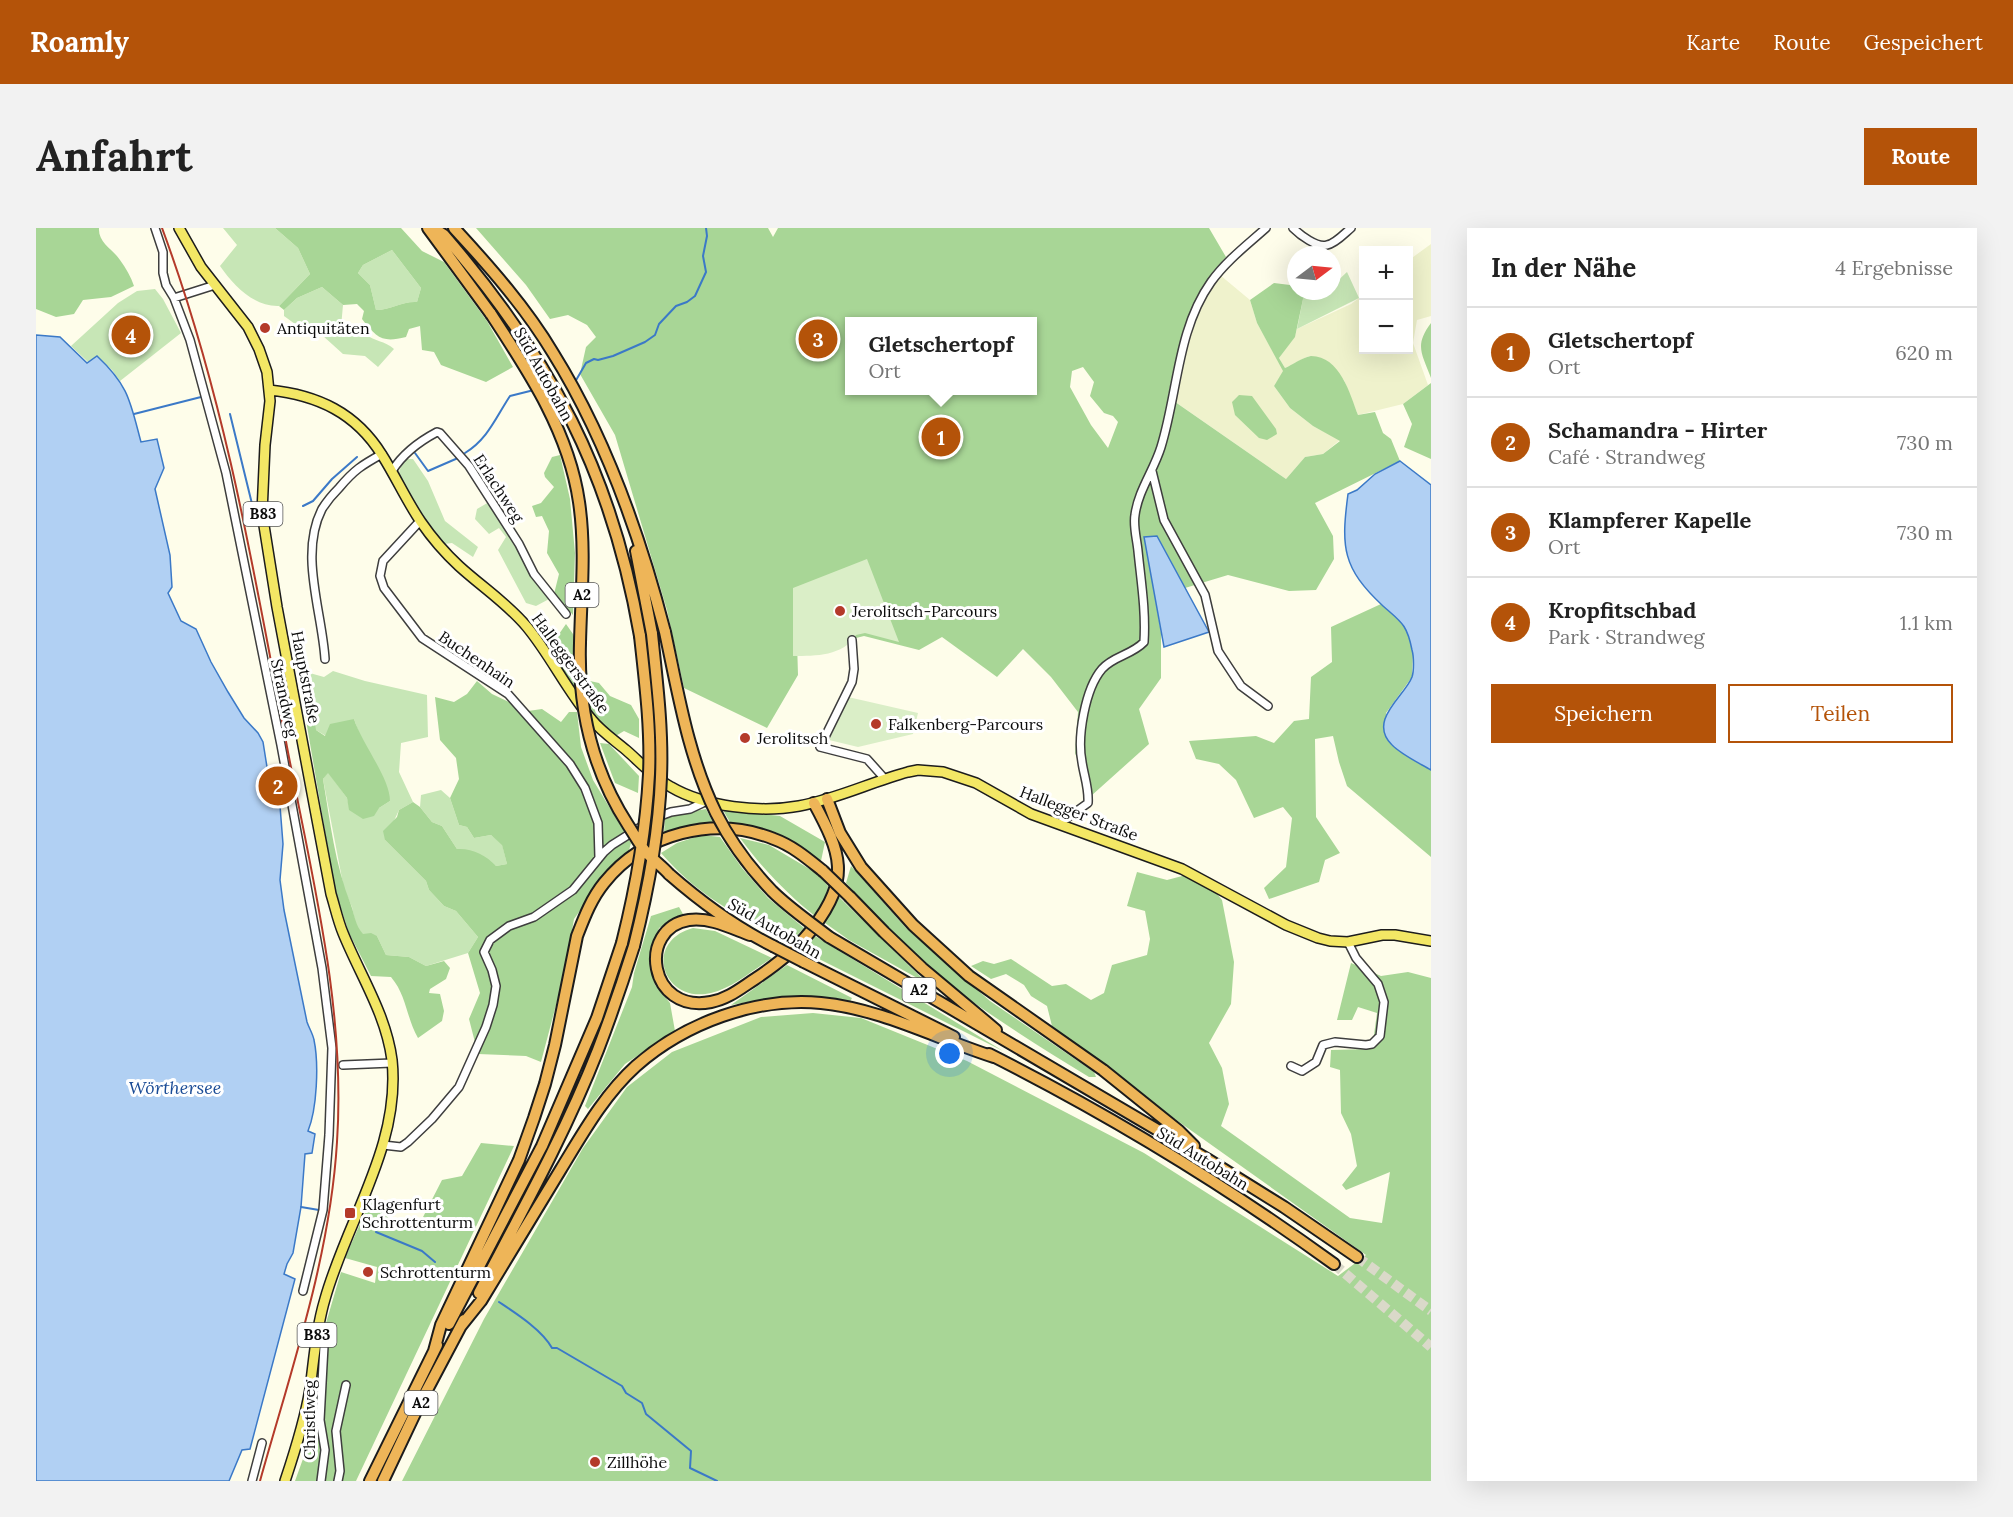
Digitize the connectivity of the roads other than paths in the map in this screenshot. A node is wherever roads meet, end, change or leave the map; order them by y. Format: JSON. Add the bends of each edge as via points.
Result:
{"nodes":[{"id":1,"x":155,"y":228,"type":"edge"},
{"id":2,"x":179,"y":228,"type":"edge"},
{"id":3,"x":428,"y":228,"type":"edge"},
{"id":4,"x":433,"y":228,"type":"edge"},
{"id":5,"x":454,"y":228,"type":"edge"},
{"id":6,"x":1266,"y":228,"type":"edge"},
{"id":7,"x":1293,"y":228,"type":"edge"},
{"id":8,"x":1351,"y":228,"type":"edge"},
{"id":9,"x":215,"y":285,"type":"junction"},
{"id":10,"x":174,"y":298,"type":"junction"},
{"id":11,"x":269,"y":390,"type":"junction"},
{"id":12,"x":382,"y":454,"type":"junction"},
{"id":13,"x":392,"y":471,"type":"junction"},
{"id":14,"x":1152,"y":471,"type":"junction"},
{"id":15,"x":420,"y":521,"type":"junction"},
{"id":16,"x":635,"y":533,"type":"junction"},
{"id":17,"x":567,"y":614,"type":"dead end"},
{"id":18,"x":852,"y":640,"type":"dead end"},
{"id":19,"x":325,"y":658,"type":"dead end"},
{"id":20,"x":1268,"y":706,"type":"dead end"},
{"id":21,"x":884,"y":778,"type":"junction"},
{"id":22,"x":827,"y":799,"type":"junction"},
{"id":23,"x":708,"y":801,"type":"junction"},
{"id":24,"x":814,"y":802,"type":"junction"},
{"id":25,"x":1060,"y":823,"type":"junction"},
{"id":26,"x":599,"y":858,"type":"junction"},
{"id":27,"x":750,"y":935,"type":"junction"},
{"id":28,"x":1431,"y":941,"type":"edge"},
{"id":29,"x":1348,"y":942,"type":"junction"},
{"id":30,"x":1010,"y":1042,"type":"junction"},
{"id":31,"x":994,"y":1057,"type":"junction"},
{"id":32,"x":392,"y":1063,"type":"junction"},
{"id":33,"x":344,"y":1065,"type":"dead end"},
{"id":34,"x":1291,"y":1066,"type":"dead end"},
{"id":35,"x":383,"y":1145,"type":"junction"},
{"id":36,"x":1207,"y":1159,"type":"junction"},
{"id":37,"x":1357,"y":1257,"type":"tunnel mouth"},
{"id":38,"x":1334,"y":1264,"type":"tunnel mouth"},
{"id":39,"x":303,"y":1291,"type":"dead end"},
{"id":40,"x":319,"y":1324,"type":"junction"},
{"id":41,"x":461,"y":1326,"type":"junction"},
{"id":42,"x":434,"y":1351,"type":"junction"},
{"id":43,"x":346,"y":1384,"type":"dead end"},
{"id":44,"x":262,"y":1443,"type":"dead end"},
{"id":45,"x":252,"y":1481,"type":"edge"},
{"id":46,"x":285,"y":1481,"type":"edge"},
{"id":47,"x":321,"y":1481,"type":"edge"},
{"id":48,"x":338,"y":1481,"type":"edge"},
{"id":49,"x":370,"y":1481,"type":"edge"},
{"id":50,"x":382,"y":1481,"type":"edge"}],
"edges":[{"from":1,"to":10,"type":"street","name":"Strandweg","via":[[163,252],[164,279]]},
{"from":2,"to":9,"type":"main road","name":"Hauptstraße","number":"B83"},
{"from":3,"to":27,"type":"highway","name":"Süd Autobahn","number":"A2","bridge":true,"via":[[491,314],[548,407],[565,446],[579,501],[583,550],[580,673],[585,717],[604,778],[620,813],[645,851],[696,897]]},
{"from":4,"to":42,"type":"highway","number":"A2","bridge":true,"via":[[444,235],[502,306],[552,381],[590,459],[622,550],[640,636],[649,772],[637,884],[597,1018],[542,1146]]},
{"from":5,"to":16,"type":"highway","name":"Süd Autobahn","number":"A2","via":[[514,298],[552,351],[596,435]]},
{"from":6,"to":14,"type":"street","via":[[1220,270],[1202,296],[1181,353]]},
{"from":7,"to":8,"type":"street","via":[[1308,239],[1328,245]]},
{"from":9,"to":10,"type":"street"},
{"from":9,"to":11,"type":"main road","name":"Hauptstraße","number":"B83","via":[[255,339]]},
{"from":10,"to":39,"type":"street","name":"Strandweg","via":[[190,340],[226,473],[322,968],[332,1048],[329,1135],[323,1210]]},
{"from":11,"to":12,"type":"main road","name":"Halleggerstraße","via":[[336,407],[362,428]]},
{"from":11,"to":32,"type":"main road","name":"Hauptstraße","number":"B83","via":[[262,513],[277,607],[331,894],[342,931],[384,1026]]},
{"from":12,"to":13,"type":"main road","name":"Halleggerstraße"},
{"from":12,"to":19,"type":"street","via":[[356,469],[331,497],[319,518],[313,566]]},
{"from":13,"to":15,"type":"main road","name":"Halleggerstraße"},
{"from":13,"to":17,"type":"street","name":"Erlachweg","via":[[415,446],[440,433],[469,466],[534,574]]},
{"from":14,"to":20,"type":"street","via":[[1164,520],[1205,596],[1218,651],[1241,686]]},
{"from":14,"to":25,"type":"street","via":[[1141,492],[1135,519],[1144,642],[1103,667],[1091,690],[1080,744],[1088,803]]},
{"from":15,"to":23,"type":"main road","name":"Halleggerstraße","via":[[446,553],[527,627],[594,723],[669,786]]},
{"from":15,"to":26,"type":"street","name":"Buchenhain","via":[[383,561],[380,576],[384,588],[422,638],[508,694],[570,764],[585,788],[598,823]]},
{"from":16,"to":30,"type":"highway","name":"Süd Autobahn","number":"A2","bridge":true,"via":[[665,632],[691,745],[715,812],[746,860],[773,892],[830,937]]},
{"from":16,"to":41,"type":"highway","number":"A2","bridge":true,"via":[[659,702],[661,777],[646,899],[597,1051],[530,1196]]},
{"from":18,"to":21,"type":"street","via":[[852,682],[820,747],[867,759]]},
{"from":21,"to":22,"type":"main road","name":"Hallegger Straße"},
{"from":21,"to":25,"type":"main road","name":"Hallegger Straße","via":[[918,770],[956,775],[1031,814]]},
{"from":22,"to":24,"type":"main road","name":"Hallegger Straße"},
{"from":22,"to":36,"type":"highway","via":[[840,833],[861,867],[920,931],[969,976],[1103,1070],[1179,1131]]},
{"from":23,"to":24,"type":"main road","name":"Hallegger Straße","via":[[759,809]]},
{"from":23,"to":26,"type":"street","via":[[656,818],[612,845]]},
{"from":24,"to":27,"type":"highway","via":[[835,848],[838,874],[828,907],[806,936],[766,971],[734,993],[710,1002],[677,998],[663,986],[655,962],[657,948],[675,926],[686,921],[712,921]]},
{"from":25,"to":29,"type":"main road","name":"Hallegger Straße","via":[[1182,869],[1286,925],[1324,940]]},
{"from":26,"to":35,"type":"street","via":[[564,897],[490,940],[484,952],[495,986],[493,1005],[459,1087],[408,1142],[400,1147]]},
{"from":27,"to":31,"type":"highway","name":"Süd Autobahn","number":"A2","bridge":true},
{"from":28,"to":29,"type":"main road","name":"Hallegger Straße","via":[[1388,935]]},
{"from":29,"to":34,"type":"street","via":[[1378,984],[1384,1002],[1380,1036],[1372,1044],[1335,1042],[1323,1046],[1316,1062],[1309,1067],[1302,1071]]},
{"from":30,"to":36,"type":"highway","name":"Süd Autobahn","number":"A2"},
{"from":30,"to":42,"type":"highway","bridge":true,"via":[[914,961],[823,871],[792,848],[742,830],[701,829],[647,846],[603,884],[585,914],[545,1084],[519,1160],[441,1325]]},
{"from":31,"to":38,"type":"highway","name":"Süd Autobahn","number":"A2","via":[[1200,1172]]},
{"from":31,"to":41,"type":"highway","via":[[912,1026],[820,1003],[767,1004],[689,1030],[635,1067],[600,1107],[481,1301]]},
{"from":32,"to":33,"type":"street"},
{"from":32,"to":35,"type":"main road","name":"Hauptstraße","number":"B83","via":[[392,1106]]},
{"from":35,"to":40,"type":"main road","number":"B83","via":[[334,1270]]},
{"from":36,"to":37,"type":"highway","name":"Süd Autobahn","number":"A2"},
{"from":40,"to":46,"type":"main road","number":"B83","via":[[304,1418]]},
{"from":40,"to":47,"type":"street","name":"Christlweg","via":[[324,1346],[320,1420],[325,1450]]},
{"from":41,"to":50,"type":"highway","number":"A2"},
{"from":42,"to":49,"type":"highway","number":"A2"},
{"from":43,"to":48,"type":"street","via":[[336,1431]]},
{"from":44,"to":45,"type":"street"}]}
